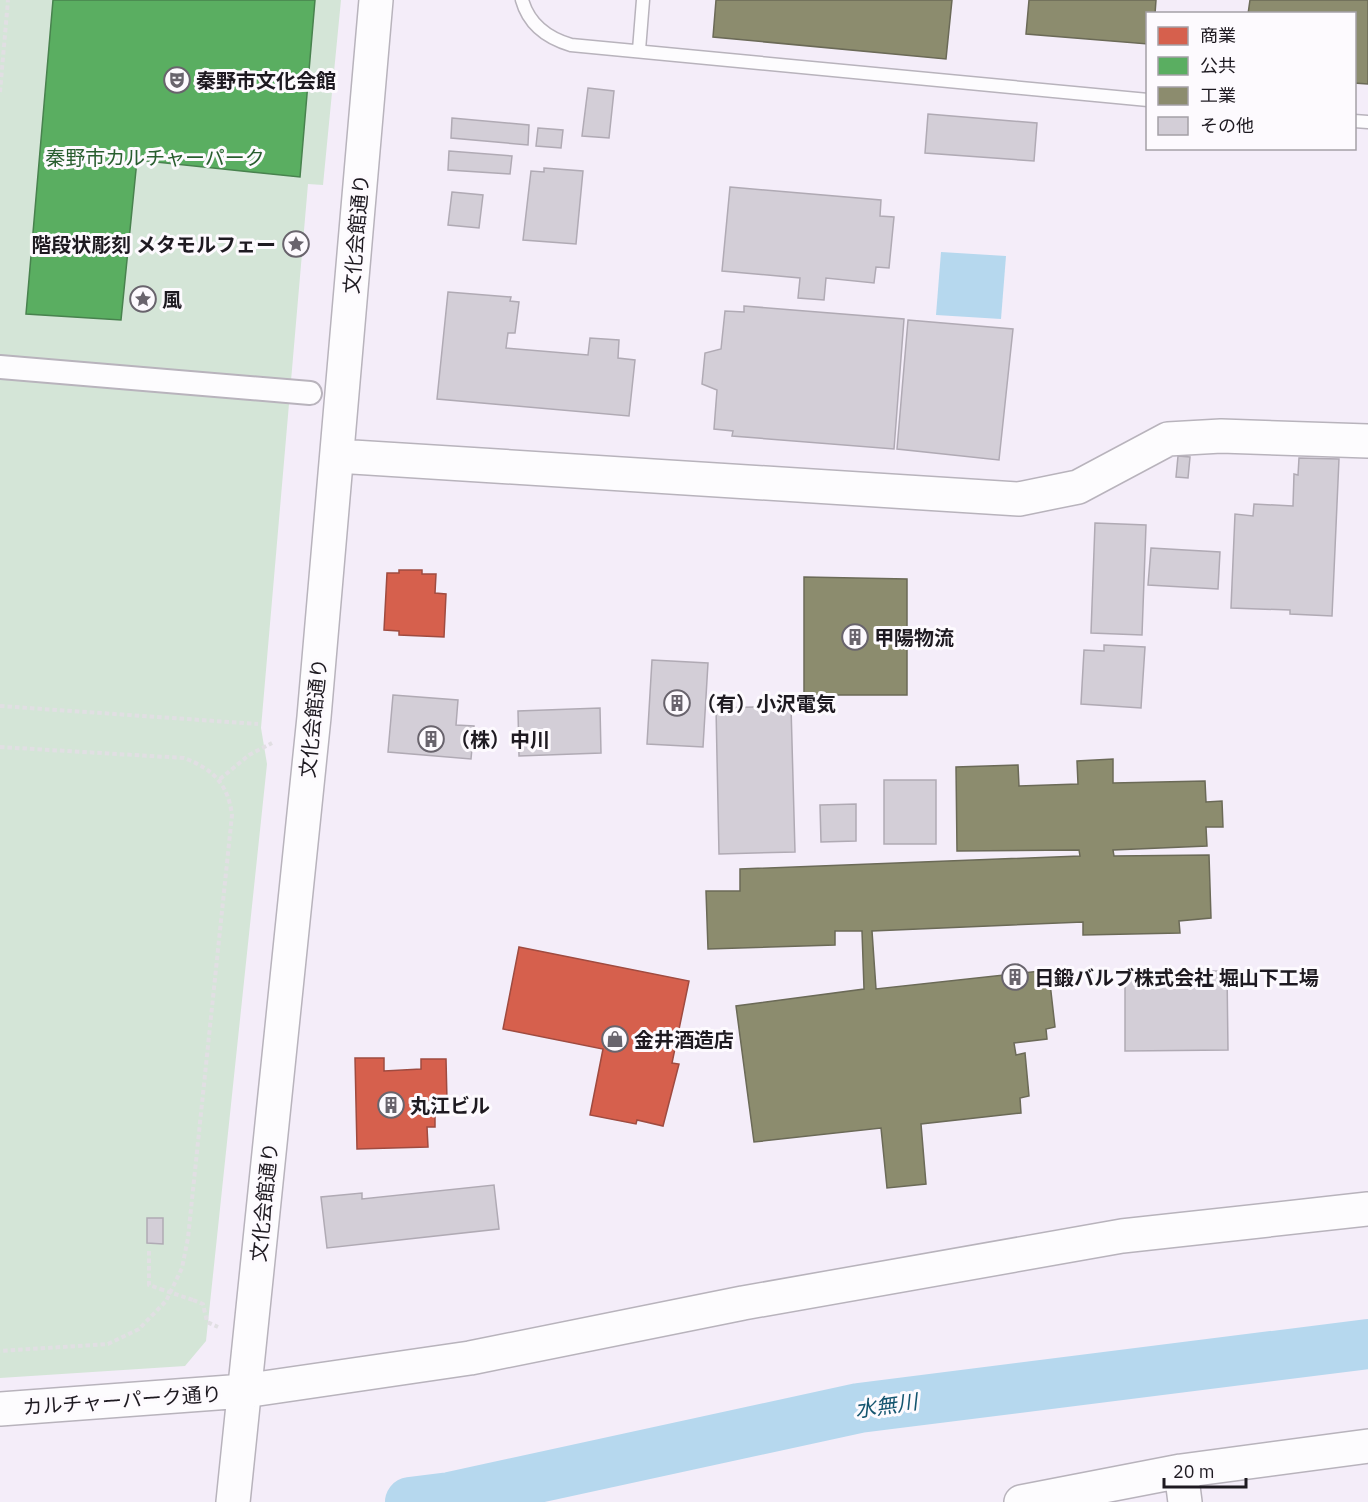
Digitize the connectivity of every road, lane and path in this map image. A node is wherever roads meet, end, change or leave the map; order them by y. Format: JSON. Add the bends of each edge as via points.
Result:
{"nodes":[{"id":1,"x":8,"y":0,"type":"edge"},
{"id":2,"x":376,"y":0,"type":"edge"},
{"id":3,"x":522,"y":0,"type":"edge"},
{"id":4,"x":643,"y":0,"type":"edge"},
{"id":5,"x":639,"y":50,"type":"junction"},
{"id":6,"x":0,"y":92,"type":"edge"},
{"id":7,"x":1146,"y":100,"type":"edge"},
{"id":8,"x":0,"y":367,"type":"edge"},
{"id":9,"x":310,"y":393,"type":"dead end"},
{"id":10,"x":1368,"y":441,"type":"edge"},
{"id":11,"x":337,"y":456,"type":"junction"},
{"id":12,"x":0,"y":706,"type":"edge"},
{"id":13,"x":258,"y":724,"type":"dead end"},
{"id":14,"x":272,"y":743,"type":"dead end"},
{"id":15,"x":0,"y":747,"type":"edge"},
{"id":16,"x":219,"y":779,"type":"junction"},
{"id":17,"x":1368,"y":1209,"type":"edge"},
{"id":18,"x":149,"y":1251,"type":"dead end"},
{"id":19,"x":218,"y":1327,"type":"dead end"},
{"id":20,"x":0,"y":1351,"type":"edge"},
{"id":21,"x":244,"y":1391,"type":"junction"},
{"id":22,"x":0,"y":1409,"type":"edge"},
{"id":23,"x":1368,"y":1446,"type":"edge"},
{"id":24,"x":1183,"y":1486,"type":"edge"},
{"id":25,"x":233,"y":1502,"type":"edge"},
{"id":26,"x":1022,"y":1502,"type":"edge"}],
"edges":[{"from":1,"to":6,"type":"path"},
{"from":2,"to":11,"type":"street","name":"文化会館通り"},
{"from":3,"to":5,"type":"lane","via":[[526,14],[549,38],[571,45]]},
{"from":4,"to":5,"type":"lane"},
{"from":5,"to":7,"type":"lane"},
{"from":8,"to":9,"type":"street"},
{"from":10,"to":11,"type":"street","via":[[1168,438],[1078,487],[1019,500]]},
{"from":11,"to":21,"type":"street","name":"文化会館通り"},
{"from":12,"to":13,"type":"path"},
{"from":14,"to":16,"type":"path"},
{"from":15,"to":16,"type":"path","via":[[184,758],[205,766]]},
{"from":16,"to":20,"type":"path","via":[[230,797],[232,815],[182,1268],[166,1301],[139,1329],[108,1344]]},
{"from":17,"to":21,"type":"street","name":"カルチャーパーク通り","via":[[1122,1236],[743,1303],[470,1358]]},
{"from":18,"to":19,"type":"path","bridge":true,"via":[[149,1285],[203,1304],[207,1322]]},
{"from":21,"to":22,"type":"street","name":"カルチャーパーク通り"},
{"from":21,"to":25,"type":"street","name":"文化会館通り"},
{"from":23,"to":24,"type":"street"},
{"from":24,"to":26,"type":"street"}]}
